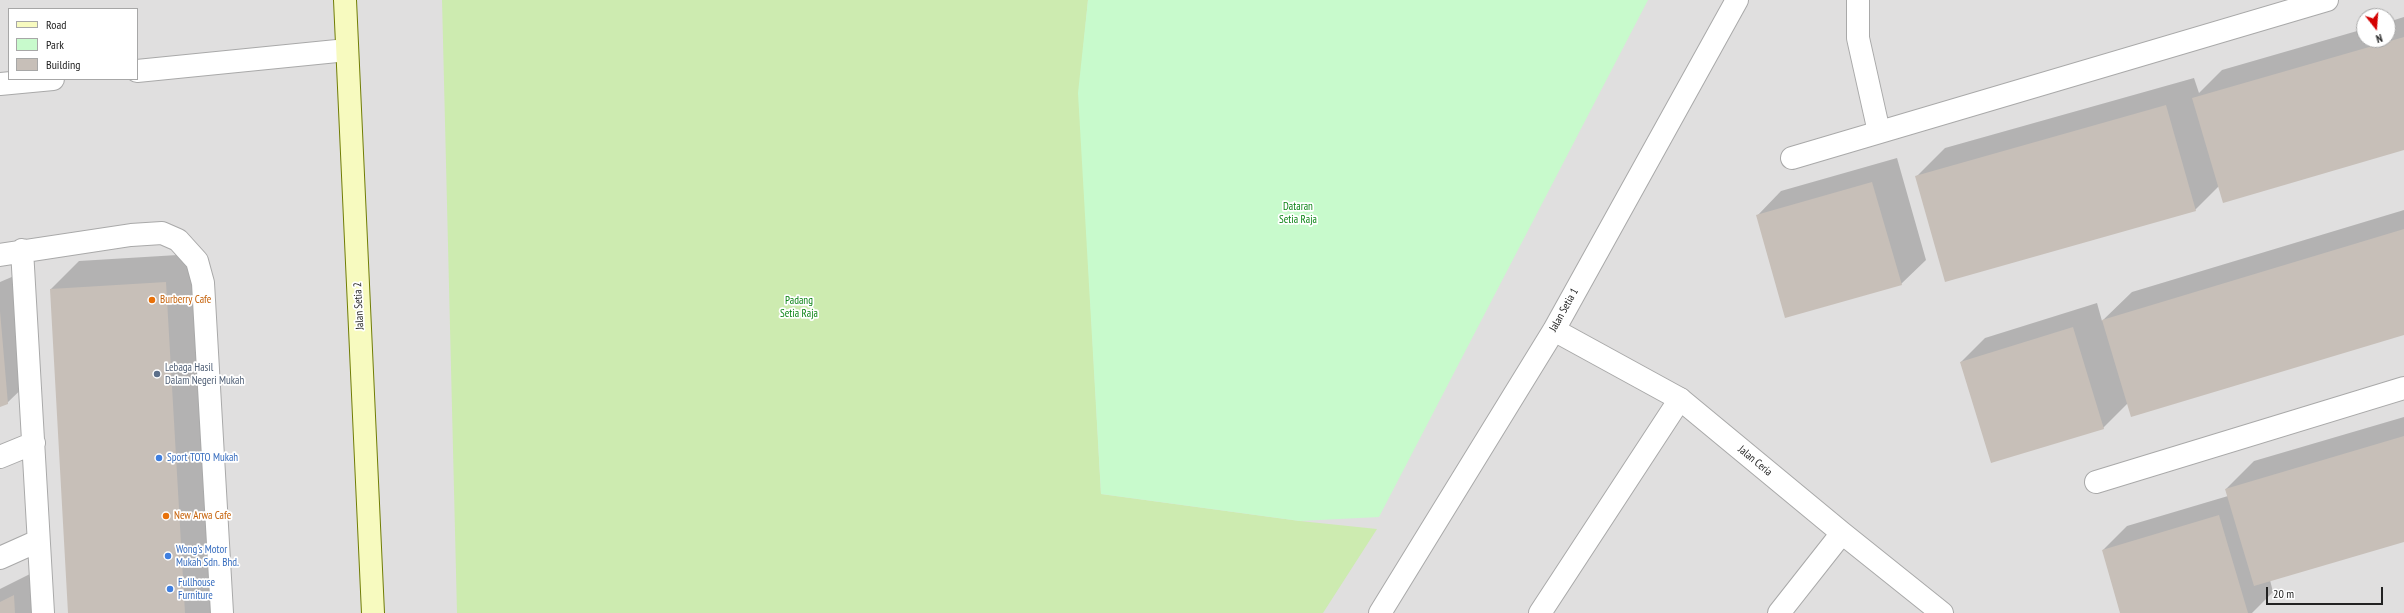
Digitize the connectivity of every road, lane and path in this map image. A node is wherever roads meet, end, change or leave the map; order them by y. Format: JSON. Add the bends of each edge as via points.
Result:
{"nodes":[{"id":1,"x":345,"y":0,"type":"edge"},
{"id":2,"x":1737,"y":0,"type":"edge"},
{"id":3,"x":1858,"y":0,"type":"edge"},
{"id":4,"x":2327,"y":0,"type":"edge"},
{"id":5,"x":347,"y":50,"type":"junction"},
{"id":6,"x":138,"y":71,"type":"edge"},
{"id":7,"x":42,"y":80,"type":"edge"},
{"id":8,"x":0,"y":84,"type":"edge"},
{"id":9,"x":1879,"y":132,"type":"junction"},
{"id":10,"x":1792,"y":158,"type":"dead end"},
{"id":11,"x":22,"y":250,"type":"junction"},
{"id":12,"x":0,"y":255,"type":"edge"},
{"id":13,"x":1554,"y":330,"type":"junction"},
{"id":14,"x":2404,"y":388,"type":"edge"},
{"id":15,"x":1680,"y":399,"type":"junction"},
{"id":16,"x":34,"y":443,"type":"junction"},
{"id":17,"x":0,"y":457,"type":"edge"},
{"id":18,"x":2096,"y":482,"type":"dead end"},
{"id":19,"x":1842,"y":533,"type":"junction"},
{"id":20,"x":38,"y":541,"type":"junction"},
{"id":21,"x":0,"y":558,"type":"edge"},
{"id":22,"x":43,"y":613,"type":"edge"},
{"id":23,"x":222,"y":613,"type":"edge"},
{"id":24,"x":373,"y":613,"type":"edge"},
{"id":25,"x":1380,"y":613,"type":"edge"},
{"id":26,"x":1540,"y":613,"type":"edge"},
{"id":27,"x":1779,"y":613,"type":"edge"},
{"id":28,"x":1942,"y":613,"type":"edge"}],
"edges":[{"from":1,"to":5,"type":"street","name":"Jalan Setia 2"},
{"from":2,"to":13,"type":"street","name":"Jalan Setia 1"},
{"from":3,"to":9,"type":"street","via":[[1858,38]]},
{"from":4,"to":9,"type":"street"},
{"from":5,"to":6,"type":"street"},
{"from":5,"to":24,"type":"street","name":"Jalan Setia 2"},
{"from":7,"to":8,"type":"street"},
{"from":9,"to":10,"type":"street"},
{"from":11,"to":12,"type":"street"},
{"from":11,"to":16,"type":"street"},
{"from":11,"to":23,"type":"street","via":[[162,233],[178,240],[197,261],[204,283]]},
{"from":13,"to":15,"type":"street","name":"Jalan Ceria"},
{"from":13,"to":25,"type":"street","name":"Jalan Setia 1"},
{"from":14,"to":18,"type":"street"},
{"from":15,"to":19,"type":"street","name":"Jalan Ceria"},
{"from":15,"to":26,"type":"street"},
{"from":16,"to":17,"type":"street"},
{"from":16,"to":20,"type":"street"},
{"from":19,"to":27,"type":"street"},
{"from":19,"to":28,"type":"street","name":"Jalan Ceria"},
{"from":20,"to":21,"type":"street"},
{"from":20,"to":22,"type":"street"}]}
